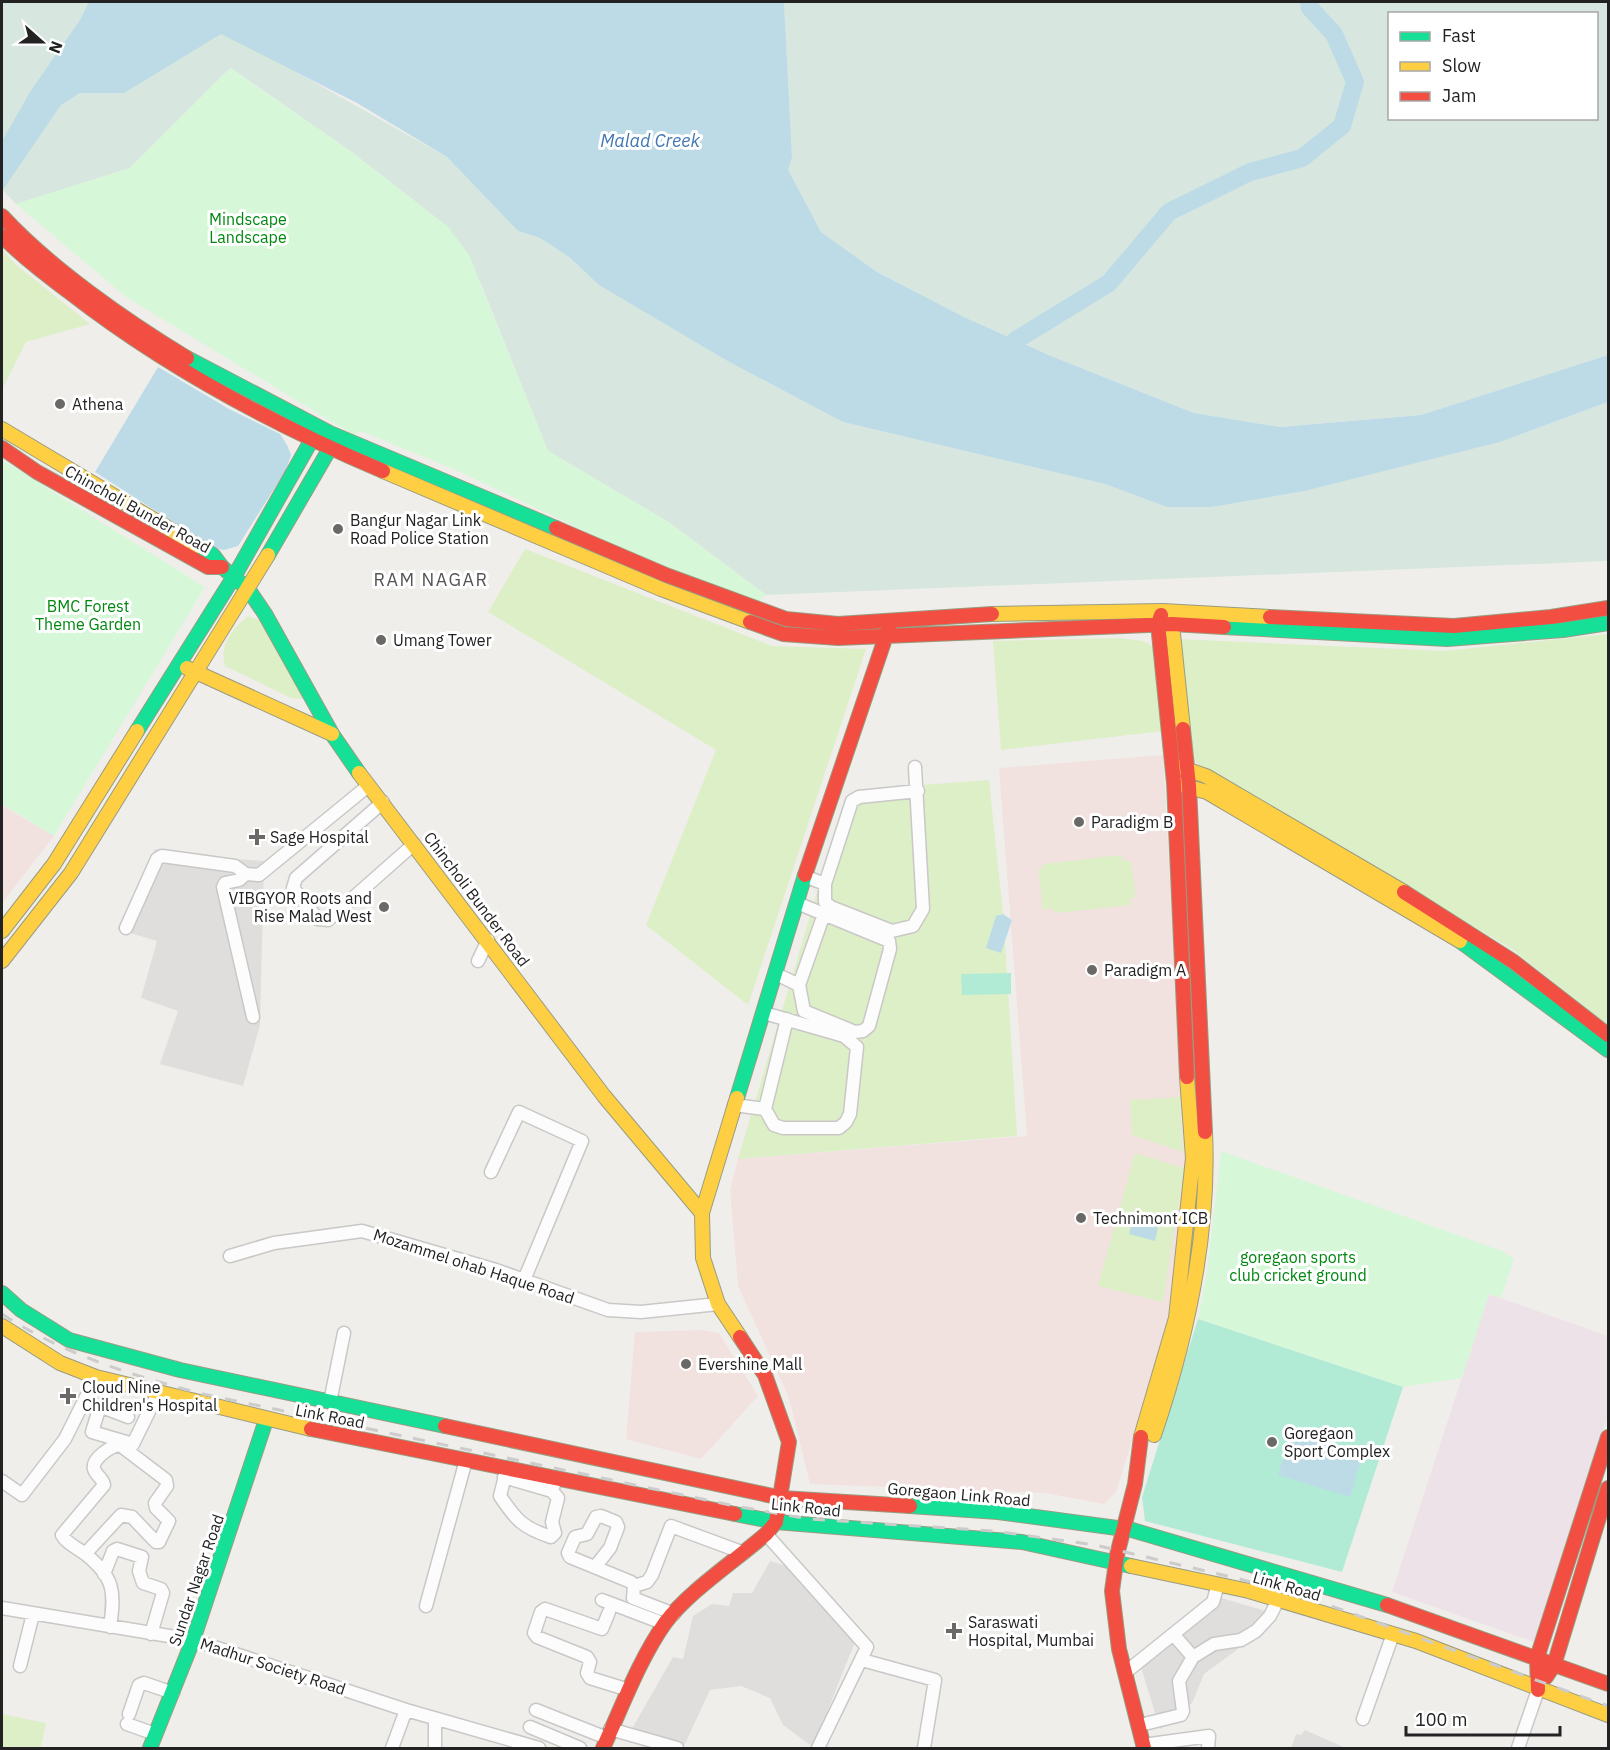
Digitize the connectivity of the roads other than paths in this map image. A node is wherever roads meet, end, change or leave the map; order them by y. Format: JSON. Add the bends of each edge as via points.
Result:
{"nodes":[{"id":1,"x":2,"y":217,"type":"edge"},
{"id":2,"x":2,"y":236,"type":"edge"},
{"id":3,"x":2,"y":429,"type":"edge"},
{"id":4,"x":330,"y":433,"type":"junction"},
{"id":5,"x":311,"y":441,"type":"junction"},
{"id":6,"x":2,"y":448,"type":"edge"},
{"id":7,"x":329,"y":450,"type":"junction"},
{"id":8,"x":222,"y":567,"type":"junction"},
{"id":9,"x":235,"y":575,"type":"junction"},
{"id":10,"x":248,"y":589,"type":"junction"},
{"id":11,"x":1608,"y":608,"type":"edge"},
{"id":12,"x":1163,"y":611,"type":"junction"},
{"id":13,"x":1608,"y":623,"type":"edge"},
{"id":14,"x":1158,"y":624,"type":"junction"},
{"id":15,"x":1172,"y":624,"type":"junction"},
{"id":16,"x":890,"y":628,"type":"junction"},
{"id":17,"x":178,"y":662,"type":"junction"},
{"id":18,"x":195,"y":674,"type":"junction"},
{"id":19,"x":332,"y":734,"type":"junction"},
{"id":20,"x":1172,"y":764,"type":"junction"},
{"id":21,"x":915,"y":767,"type":"dead end"},
{"id":22,"x":1187,"y":769,"type":"junction"},
{"id":23,"x":1174,"y":783,"type":"junction"},
{"id":24,"x":368,"y":786,"type":"junction"},
{"id":25,"x":1189,"y":786,"type":"junction"},
{"id":26,"x":918,"y":791,"type":"junction"},
{"id":27,"x":383,"y":802,"type":"junction"},
{"id":28,"x":414,"y":844,"type":"junction"},
{"id":29,"x":246,"y":874,"type":"junction"},
{"id":30,"x":804,"y":876,"type":"junction"},
{"id":31,"x":825,"y":884,"type":"junction"},
{"id":32,"x":797,"y":903,"type":"junction"},
{"id":33,"x":824,"y":914,"type":"junction"},
{"id":34,"x":126,"y":928,"type":"dead end"},
{"id":35,"x":2,"y":931,"type":"edge"},
{"id":36,"x":488,"y":940,"type":"junction"},
{"id":37,"x":1492,"y":955,"type":"junction"},
{"id":38,"x":2,"y":961,"type":"edge"},
{"id":39,"x":478,"y":961,"type":"dead end"},
{"id":40,"x":776,"y":974,"type":"junction"},
{"id":41,"x":799,"y":985,"type":"junction"},
{"id":42,"x":764,"y":1013,"type":"junction"},
{"id":43,"x":253,"y":1017,"type":"dead end"},
{"id":44,"x":787,"y":1019,"type":"junction"},
{"id":45,"x":1608,"y":1035,"type":"edge"},
{"id":46,"x":1608,"y":1050,"type":"edge"},
{"id":47,"x":1204,"y":1085,"type":"junction"},
{"id":48,"x":1188,"y":1087,"type":"junction"},
{"id":49,"x":734,"y":1105,"type":"junction"},
{"id":50,"x":765,"y":1109,"type":"junction"},
{"id":51,"x":491,"y":1172,"type":"dead end"},
{"id":52,"x":702,"y":1213,"type":"junction"},
{"id":53,"x":230,"y":1256,"type":"dead end"},
{"id":54,"x":524,"y":1280,"type":"junction"},
{"id":55,"x":2,"y":1293,"type":"edge"},
{"id":56,"x":718,"y":1304,"type":"junction"},
{"id":57,"x":2,"y":1326,"type":"edge"},
{"id":58,"x":344,"y":1334,"type":"dead end"},
{"id":59,"x":96,"y":1377,"type":"junction"},
{"id":60,"x":158,"y":1393,"type":"junction"},
{"id":61,"x":85,"y":1400,"type":"junction"},
{"id":62,"x":330,"y":1402,"type":"junction"},
{"id":63,"x":100,"y":1406,"type":"junction"},
{"id":64,"x":128,"y":1416,"type":"dead end"},
{"id":65,"x":266,"y":1420,"type":"junction"},
{"id":66,"x":409,"y":1434,"type":"junction"},
{"id":67,"x":1608,"y":1437,"type":"edge"},
{"id":68,"x":466,"y":1460,"type":"junction"},
{"id":69,"x":1139,"y":1465,"type":"junction"},
{"id":70,"x":506,"y":1473,"type":"junction"},
{"id":71,"x":2,"y":1480,"type":"edge"},
{"id":72,"x":554,"y":1484,"type":"junction"},
{"id":73,"x":1590,"y":1490,"type":"junction"},
{"id":74,"x":1607,"y":1492,"type":"edge"},
{"id":75,"x":782,"y":1498,"type":"junction"},
{"id":76,"x":776,"y":1522,"type":"junction"},
{"id":77,"x":1128,"y":1529,"type":"junction"},
{"id":78,"x":766,"y":1534,"type":"junction"},
{"id":79,"x":744,"y":1553,"type":"junction"},
{"id":80,"x":85,"y":1554,"type":"junction"},
{"id":81,"x":1115,"y":1562,"type":"junction"},
{"id":82,"x":595,"y":1567,"type":"junction"},
{"id":83,"x":104,"y":1574,"type":"junction"},
{"id":84,"x":1218,"y":1584,"type":"junction"},
{"id":85,"x":634,"y":1586,"type":"junction"},
{"id":86,"x":602,"y":1600,"type":"dead end"},
{"id":87,"x":1278,"y":1600,"type":"junction"},
{"id":88,"x":426,"y":1606,"type":"dead end"},
{"id":89,"x":2,"y":1608,"type":"edge"},
{"id":90,"x":609,"y":1612,"type":"dead end"},
{"id":91,"x":33,"y":1614,"type":"junction"},
{"id":92,"x":669,"y":1619,"type":"junction"},
{"id":93,"x":110,"y":1627,"type":"junction"},
{"id":94,"x":152,"y":1634,"type":"junction"},
{"id":95,"x":1173,"y":1634,"type":"junction"},
{"id":96,"x":1394,"y":1634,"type":"junction"},
{"id":97,"x":193,"y":1640,"type":"junction"},
{"id":98,"x":1193,"y":1656,"type":"junction"},
{"id":99,"x":1537,"y":1658,"type":"junction"},
{"id":100,"x":862,"y":1660,"type":"junction"},
{"id":101,"x":1554,"y":1665,"type":"junction"},
{"id":102,"x":20,"y":1666,"type":"dead end"},
{"id":103,"x":1126,"y":1672,"type":"junction"},
{"id":104,"x":1608,"y":1684,"type":"edge"},
{"id":105,"x":629,"y":1690,"type":"junction"},
{"id":106,"x":1538,"y":1690,"type":"junction"},
{"id":107,"x":173,"y":1693,"type":"junction"},
{"id":108,"x":406,"y":1710,"type":"junction"},
{"id":109,"x":536,"y":1710,"type":"dead end"},
{"id":110,"x":1608,"y":1715,"type":"edge"},
{"id":111,"x":435,"y":1719,"type":"junction"},
{"id":112,"x":1363,"y":1719,"type":"dead end"},
{"id":113,"x":1140,"y":1725,"type":"junction"},
{"id":114,"x":530,"y":1727,"type":"dead end"},
{"id":115,"x":606,"y":1739,"type":"edge"},
{"id":116,"x":152,"y":1744,"type":"edge"},
{"id":117,"x":1144,"y":1747,"type":"edge"},
{"id":118,"x":392,"y":1749,"type":"edge"},
{"id":119,"x":435,"y":1749,"type":"edge"},
{"id":120,"x":539,"y":1749,"type":"edge"},
{"id":121,"x":580,"y":1749,"type":"edge"},
{"id":122,"x":677,"y":1749,"type":"edge"},
{"id":123,"x":818,"y":1749,"type":"edge"},
{"id":124,"x":924,"y":1749,"type":"edge"},
{"id":125,"x":1208,"y":1749,"type":"edge"},
{"id":126,"x":1518,"y":1749,"type":"edge"}],
"edges":[{"from":1,"to":4,"type":"street","via":[[55,265],[162,343],[206,370]]},
{"from":2,"to":5,"type":"street","via":[[96,313],[162,358]]},
{"from":3,"to":8,"type":"street","name":"Chincholi Bunder Road","via":[[213,555]]},
{"from":4,"to":5,"type":"street"},
{"from":4,"to":7,"type":"street"},
{"from":4,"to":16,"type":"street","via":[[764,613],[807,623]]},
{"from":5,"to":7,"type":"street"},
{"from":5,"to":9,"type":"street"},
{"from":6,"to":8,"type":"street","name":"Chincholi Bunder Road","via":[[37,472],[208,567]]},
{"from":7,"to":10,"type":"street"},
{"from":7,"to":16,"type":"street","via":[[759,627],[805,637],[838,638]]},
{"from":8,"to":9,"type":"street","name":"Chincholi Bunder Road"},
{"from":9,"to":10,"type":"street","name":"Chincholi Bunder Road"},
{"from":9,"to":17,"type":"street"},
{"from":10,"to":18,"type":"street"},
{"from":10,"to":19,"type":"street","name":"Chincholi Bunder Road"},
{"from":11,"to":12,"type":"street","via":[[1454,626]]},
{"from":12,"to":14,"type":"street"},
{"from":12,"to":15,"type":"street"},
{"from":12,"to":16,"type":"street","via":[[982,614]]},
{"from":13,"to":15,"type":"street","via":[[1447,639]]},
{"from":14,"to":15,"type":"street"},
{"from":14,"to":16,"type":"street"},
{"from":14,"to":20,"type":"street"},
{"from":15,"to":22,"type":"street"},
{"from":16,"to":30,"type":"street"},
{"from":17,"to":18,"type":"street"},
{"from":17,"to":35,"type":"street","via":[[54,864]]},
{"from":18,"to":19,"type":"street"},
{"from":18,"to":38,"type":"street","via":[[71,873]]},
{"from":19,"to":24,"type":"street","name":"Chincholi Bunder Road"},
{"from":20,"to":22,"type":"street"},
{"from":20,"to":23,"type":"street"},
{"from":21,"to":26,"type":"street"},
{"from":22,"to":25,"type":"street"},
{"from":22,"to":37,"type":"street","via":[[1206,776]]},
{"from":23,"to":25,"type":"street"},
{"from":23,"to":48,"type":"street"},
{"from":24,"to":27,"type":"street","name":"Chincholi Bunder Road"},
{"from":24,"to":29,"type":"street","via":[[259,875]]},
{"from":25,"to":37,"type":"street","via":[[1207,792],[1459,940]]},
{"from":25,"to":47,"type":"street"},
{"from":26,"to":31,"type":"street","via":[[852,801]]},
{"from":26,"to":31,"type":"street","via":[[922,909],[913,926],[892,931],[831,907],[825,902]]},
{"from":27,"to":28,"type":"street","name":"Chincholi Bunder Road"},
{"from":27,"to":28,"type":"street","via":[[296,878],[293,888],[318,919],[328,920]]},
{"from":28,"to":36,"type":"street","name":"Chincholi Bunder Road"},
{"from":29,"to":34,"type":"street","via":[[235,866],[162,856],[157,859]]},
{"from":29,"to":43,"type":"street","via":[[223,887]]},
{"from":30,"to":31,"type":"street"},
{"from":30,"to":32,"type":"street"},
{"from":32,"to":33,"type":"street"},
{"from":32,"to":40,"type":"street"},
{"from":33,"to":41,"type":"street"},
{"from":33,"to":41,"type":"street","via":[[889,941],[869,1026],[855,1032],[808,1014],[802,1007]]},
{"from":36,"to":39,"type":"street"},
{"from":36,"to":52,"type":"street","name":"Chincholi Bunder Road","via":[[604,1096]]},
{"from":37,"to":45,"type":"street","via":[[1543,981]]},
{"from":37,"to":46,"type":"street"},
{"from":40,"to":41,"type":"street"},
{"from":40,"to":42,"type":"street"},
{"from":42,"to":44,"type":"street"},
{"from":42,"to":49,"type":"street"},
{"from":44,"to":50,"type":"street"},
{"from":44,"to":50,"type":"street","via":[[844,1036],[857,1047],[849,1114],[839,1128],[783,1128],[774,1125]]},
{"from":47,"to":48,"type":"street"},
{"from":47,"to":69,"type":"street","via":[[1206,1153],[1201,1248],[1174,1377],[1149,1450]]},
{"from":48,"to":69,"type":"street","via":[[1193,1158],[1183,1270],[1176,1318],[1138,1448]]},
{"from":49,"to":50,"type":"street"},
{"from":49,"to":52,"type":"street"},
{"from":51,"to":54,"type":"street","via":[[519,1112],[582,1141]]},
{"from":52,"to":56,"type":"street","via":[[703,1258]]},
{"from":53,"to":54,"type":"street","name":"Mozammel ohab Haque Road","via":[[274,1244],[362,1231]]},
{"from":54,"to":56,"type":"street","name":"Mozammel ohab Haque Road","via":[[608,1310],[641,1312]]},
{"from":55,"to":62,"type":"street","name":"Link Road","via":[[21,1310],[69,1340],[180,1370]]},
{"from":56,"to":75,"type":"street","via":[[765,1375],[789,1442]]},
{"from":57,"to":59,"type":"street","name":"Link Road","via":[[60,1364]]},
{"from":58,"to":62,"type":"street"},
{"from":59,"to":60,"type":"street","name":"Link Road"},
{"from":59,"to":61,"type":"street"},
{"from":60,"to":63,"type":"street","via":[[133,1444],[92,1432]]},
{"from":60,"to":65,"type":"street","name":"Link Road"},
{"from":61,"to":63,"type":"street"},
{"from":61,"to":71,"type":"street","via":[[65,1438],[22,1495]]},
{"from":62,"to":66,"type":"street","name":"Link Road"},
{"from":63,"to":64,"type":"street"},
{"from":65,"to":66,"type":"street","name":"Link Road"},
{"from":65,"to":97,"type":"street","name":"Sundar Nagar Road"},
{"from":66,"to":68,"type":"street","name":"Link Road"},
{"from":66,"to":75,"type":"street","name":"Link Road"},
{"from":67,"to":73,"type":"street"},
{"from":68,"to":70,"type":"street","name":"Link Road"},
{"from":68,"to":88,"type":"street"},
{"from":69,"to":77,"type":"street"},
{"from":70,"to":72,"type":"street","name":"Link Road"},
{"from":70,"to":72,"type":"street","via":[[500,1496],[517,1521],[551,1537],[555,1533],[552,1522],[558,1498]]},
{"from":72,"to":76,"type":"street","name":"Link Road"},
{"from":73,"to":74,"type":"street"},
{"from":73,"to":99,"type":"street"},
{"from":74,"to":101,"type":"street"},
{"from":75,"to":76,"type":"street"},
{"from":75,"to":77,"type":"street","name":"Goregaon Link Road","via":[[998,1512]]},
{"from":76,"to":78,"type":"street"},
{"from":76,"to":81,"type":"street","name":"Link Road","via":[[1022,1542]]},
{"from":77,"to":81,"type":"street"},
{"from":77,"to":99,"type":"street","name":"Link Road","via":[[1360,1596]]},
{"from":78,"to":79,"type":"street"},
{"from":78,"to":100,"type":"street","via":[[867,1647]]},
{"from":79,"to":85,"type":"street","via":[[671,1526],[652,1575],[647,1582]]},
{"from":79,"to":92,"type":"street"},
{"from":80,"to":80,"type":"street","via":[[121,1515],[132,1517],[156,1542],[168,1527],[169,1521],[155,1503],[167,1486],[166,1480],[120,1444],[112,1445],[95,1463],[94,1470],[104,1485],[62,1535]]},
{"from":80,"to":83,"type":"street"},
{"from":81,"to":84,"type":"street","name":"Link Road"},
{"from":81,"to":103,"type":"street","via":[[1112,1593]]},
{"from":82,"to":82,"type":"street","via":[[568,1553],[575,1537],[587,1534],[601,1515],[618,1527],[610,1548]]},
{"from":82,"to":85,"type":"street"},
{"from":83,"to":93,"type":"street","via":[[114,1596]]},
{"from":83,"to":94,"type":"street","via":[[117,1549],[142,1557],[142,1583],[164,1593]]},
{"from":84,"to":87,"type":"street","name":"Link Road"},
{"from":84,"to":95,"type":"street","via":[[1213,1602]]},
{"from":85,"to":92,"type":"street","via":[[633,1598]]},
{"from":86,"to":92,"type":"street"},
{"from":87,"to":96,"type":"street","name":"Link Road"},
{"from":87,"to":98,"type":"street","via":[[1256,1631],[1241,1640],[1214,1644]]},
{"from":89,"to":91,"type":"street","name":"Madhur Society Road"},
{"from":90,"to":105,"type":"street","via":[[602,1629],[545,1610],[534,1633],[587,1657],[590,1678]]},
{"from":91,"to":93,"type":"street","name":"Madhur Society Road"},
{"from":91,"to":102,"type":"street"},
{"from":92,"to":105,"type":"street"},
{"from":93,"to":94,"type":"street","name":"Madhur Society Road"},
{"from":94,"to":97,"type":"street","name":"Madhur Society Road"},
{"from":95,"to":98,"type":"street"},
{"from":95,"to":103,"type":"street"},
{"from":96,"to":106,"type":"street","name":"Link Road"},
{"from":96,"to":112,"type":"street"},
{"from":97,"to":107,"type":"street","name":"Sundar Nagar Road"},
{"from":97,"to":108,"type":"street","name":"Madhur Society Road"},
{"from":98,"to":113,"type":"street","via":[[1179,1681],[1181,1715]]},
{"from":99,"to":101,"type":"street","name":"Link Road"},
{"from":99,"to":106,"type":"street"},
{"from":100,"to":123,"type":"street"},
{"from":100,"to":124,"type":"street","via":[[935,1680]]},
{"from":101,"to":104,"type":"street","name":"Link Road"},
{"from":101,"to":106,"type":"street"},
{"from":103,"to":113,"type":"street"},
{"from":105,"to":115,"type":"street"},
{"from":106,"to":110,"type":"street","name":"Link Road"},
{"from":106,"to":126,"type":"street"},
{"from":107,"to":116,"type":"street","name":"Sundar Nagar Road"},
{"from":107,"to":116,"type":"street","via":[[144,1683],[139,1685],[128,1719]]},
{"from":108,"to":111,"type":"street","name":"Madhur Society Road"},
{"from":108,"to":118,"type":"street"},
{"from":109,"to":115,"type":"street"},
{"from":111,"to":119,"type":"street"},
{"from":111,"to":120,"type":"street","name":"Madhur Society Road"},
{"from":113,"to":117,"type":"street"},
{"from":114,"to":121,"type":"street"},
{"from":115,"to":122,"type":"street"},
{"from":117,"to":125,"type":"street","via":[[1209,1736]]}]}
